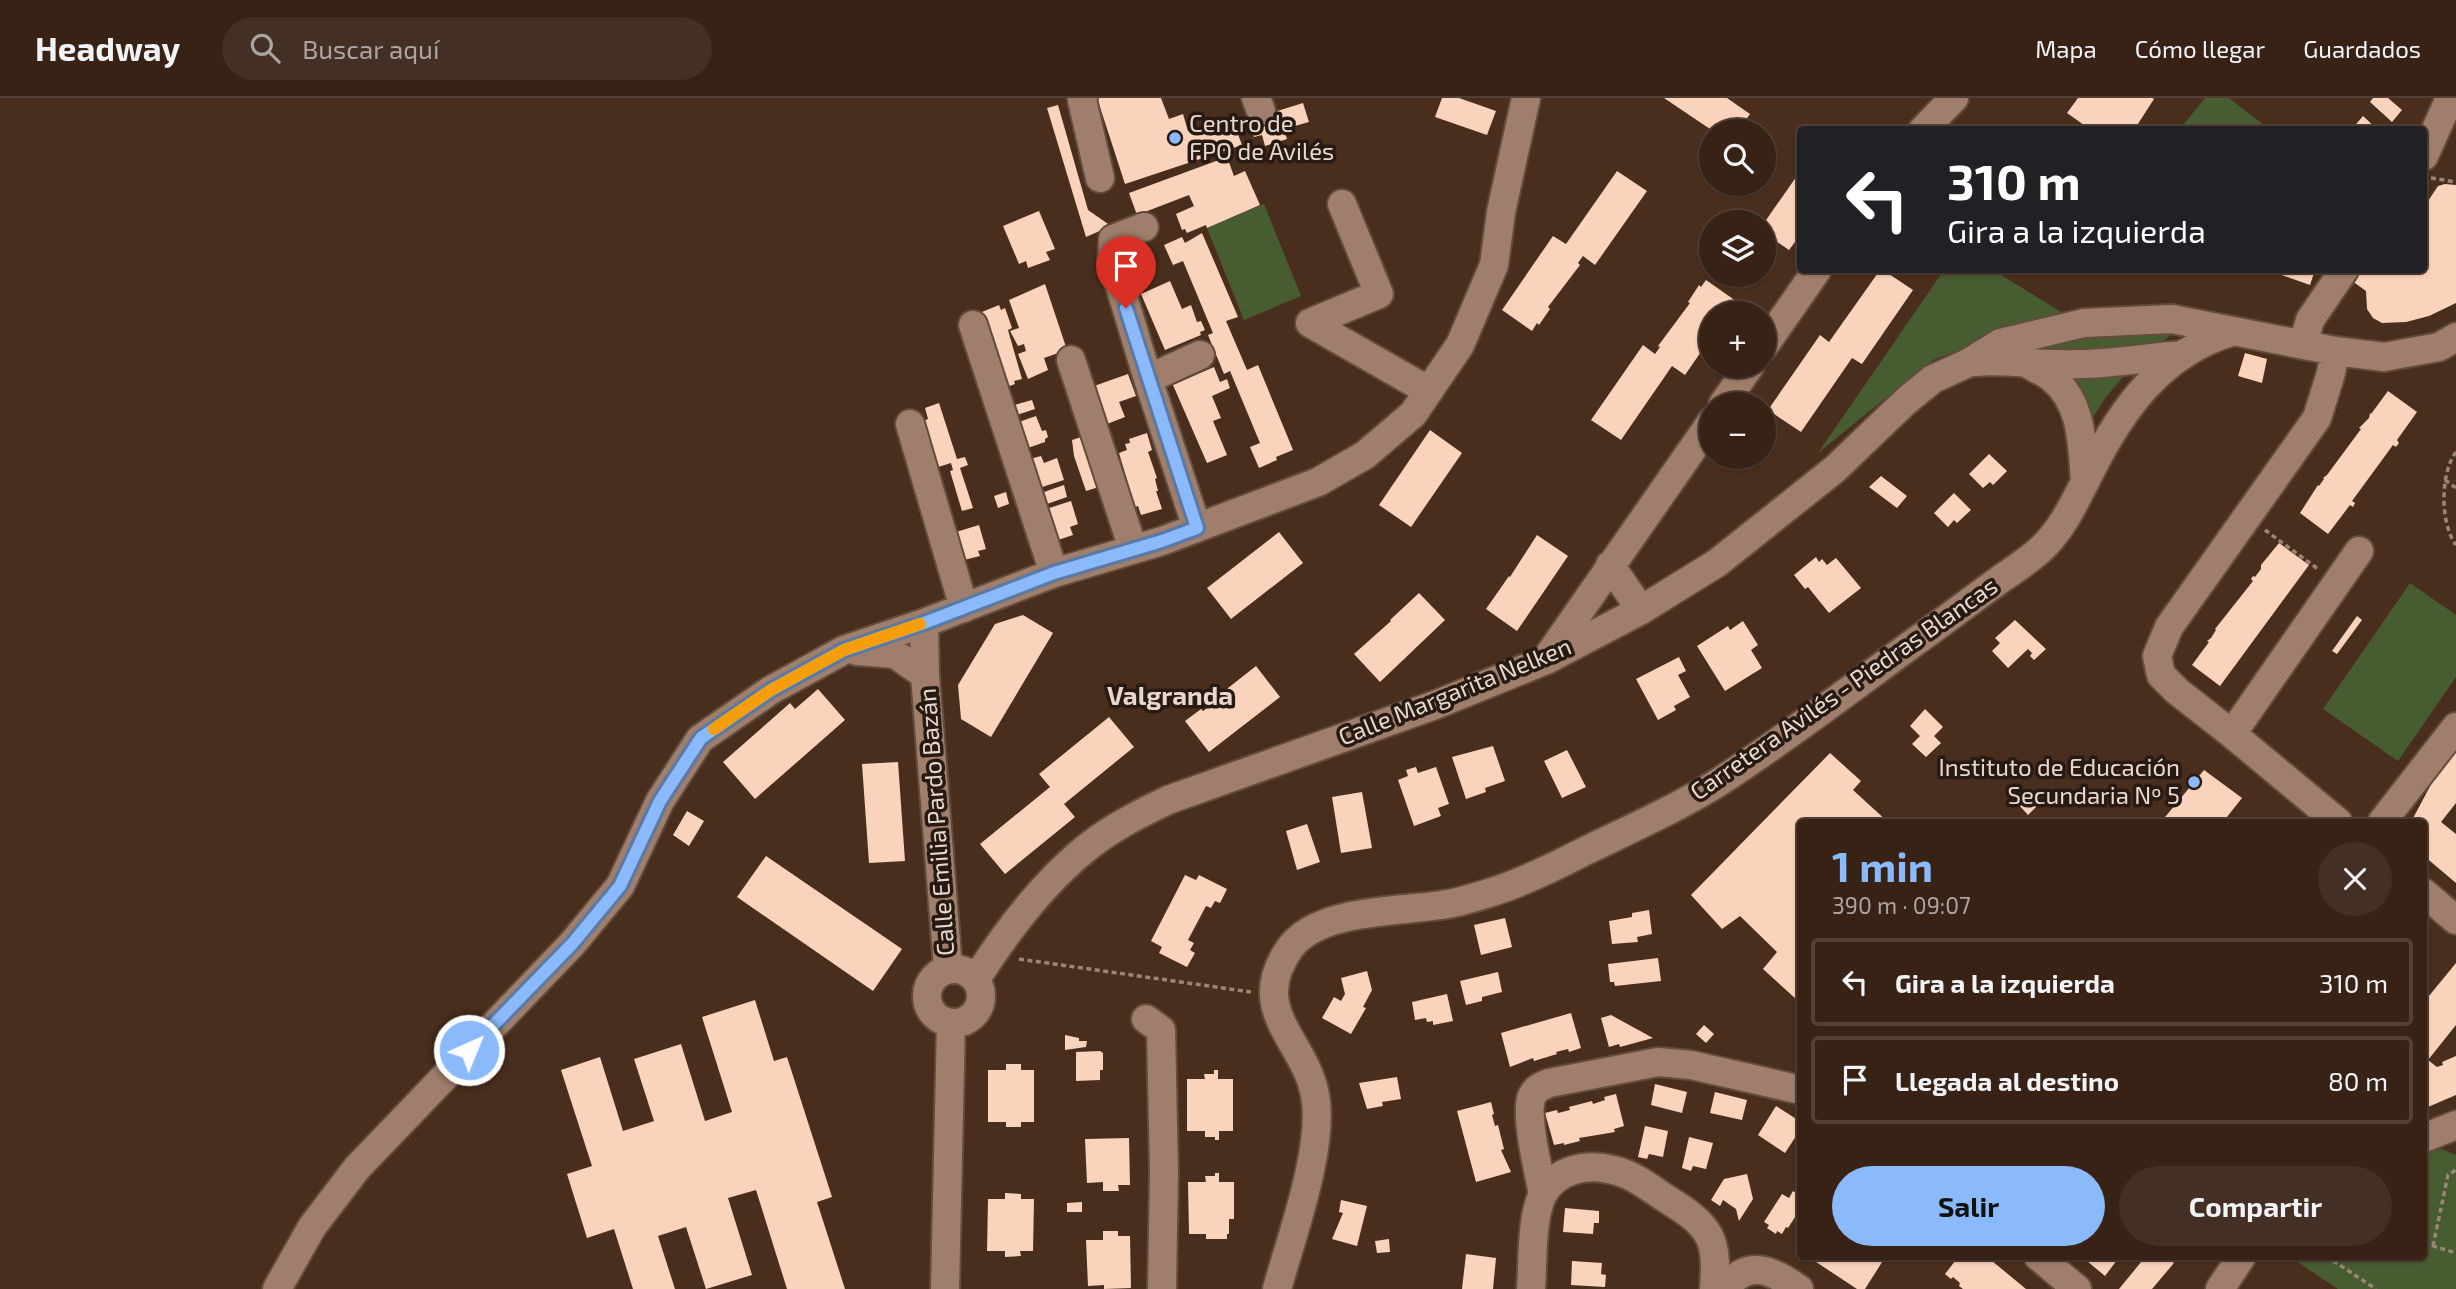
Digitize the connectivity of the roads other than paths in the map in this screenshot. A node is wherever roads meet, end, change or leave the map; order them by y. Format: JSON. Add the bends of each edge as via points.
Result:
{"nodes":[{"id":1,"x":1083,"y":98,"type":"edge"},
{"id":2,"x":1526,"y":98,"type":"edge"},
{"id":3,"x":1954,"y":98,"type":"edge"},
{"id":4,"x":2449,"y":98,"type":"edge"},
{"id":5,"x":1927,"y":126,"type":"edge"},
{"id":6,"x":2427,"y":149,"type":"edge"},
{"id":7,"x":1100,"y":177,"type":"dead end"},
{"id":8,"x":1342,"y":204,"type":"dead end"},
{"id":9,"x":1144,"y":227,"type":"dead end"},
{"id":10,"x":1815,"y":273,"type":"edge"},
{"id":11,"x":2342,"y":273,"type":"edge"},
{"id":12,"x":973,"y":325,"type":"dead end"},
{"id":13,"x":1776,"y":329,"type":"edge"},
{"id":14,"x":2231,"y":332,"type":"junction"},
{"id":15,"x":2456,"y":337,"type":"edge"},
{"id":16,"x":2303,"y":345,"type":"junction"},
{"id":17,"x":2335,"y":351,"type":"junction"},
{"id":18,"x":1200,"y":355,"type":"dead end"},
{"id":19,"x":2183,"y":355,"type":"junction"},
{"id":20,"x":1071,"y":360,"type":"dead end"},
{"id":21,"x":2025,"y":362,"type":"junction"},
{"id":22,"x":1968,"y":363,"type":"junction"},
{"id":23,"x":1148,"y":379,"type":"junction"},
{"id":24,"x":1430,"y":391,"type":"junction"},
{"id":25,"x":910,"y":424,"type":"dead end"},
{"id":26,"x":1699,"y":439,"type":"edge"},
{"id":27,"x":2085,"y":481,"type":"junction"},
{"id":28,"x":1197,"y":528,"type":"junction"},
{"id":29,"x":1133,"y":550,"type":"junction"},
{"id":30,"x":2359,"y":551,"type":"dead end"},
{"id":31,"x":1610,"y":565,"type":"junction"},
{"id":32,"x":1054,"y":573,"type":"junction"},
{"id":33,"x":964,"y":608,"type":"junction"},
{"id":34,"x":1641,"y":610,"type":"junction"},
{"id":35,"x":924,"y":623,"type":"junction"},
{"id":36,"x":844,"y":650,"type":"junction"},
{"id":37,"x":1546,"y":660,"type":"junction"},
{"id":38,"x":925,"y":675,"type":"junction"},
{"id":39,"x":2456,"y":727,"type":"edge"},
{"id":40,"x":2232,"y":734,"type":"junction"},
{"id":41,"x":2334,"y":819,"type":"edge"},
{"id":42,"x":2384,"y":819,"type":"edge"},
{"id":43,"x":2427,"y":896,"type":"edge"},
{"id":44,"x":2456,"y":920,"type":"edge"},
{"id":45,"x":948,"y":968,"type":"junction"},
{"id":46,"x":976,"y":979,"type":"junction"},
{"id":47,"x":1146,"y":1019,"type":"dead end"},
{"id":48,"x":951,"y":1023,"type":"junction"},
{"id":49,"x":1797,"y":1089,"type":"edge"},
{"id":50,"x":1543,"y":1194,"type":"junction"},
{"id":51,"x":2043,"y":1260,"type":"edge"},
{"id":52,"x":2239,"y":1260,"type":"edge"},
{"id":53,"x":277,"y":1289,"type":"edge"},
{"id":54,"x":945,"y":1289,"type":"edge"},
{"id":55,"x":1162,"y":1289,"type":"edge"},
{"id":56,"x":1277,"y":1289,"type":"edge"},
{"id":57,"x":1531,"y":1289,"type":"edge"},
{"id":58,"x":1714,"y":1289,"type":"edge"},
{"id":59,"x":1725,"y":1289,"type":"edge"},
{"id":60,"x":1799,"y":1289,"type":"edge"},
{"id":61,"x":2077,"y":1289,"type":"edge"},
{"id":62,"x":2220,"y":1289,"type":"edge"}],
"edges":[{"from":1,"to":7,"type":"street"},
{"from":2,"to":24,"type":"street","via":[[1494,265],[1460,345]]},
{"from":3,"to":5,"type":"street"},
{"from":4,"to":6,"type":"street"},
{"from":8,"to":24,"type":"street","via":[[1379,294],[1310,323]]},
{"from":9,"to":23,"type":"street","via":[[1113,239],[1112,260]]},
{"from":10,"to":13,"type":"street"},
{"from":11,"to":16,"type":"street","via":[[2310,320]]},
{"from":12,"to":32,"type":"street"},
{"from":14,"to":16,"type":"street"},
{"from":14,"to":19,"type":"street","name":"Carretera Avilés - Piedras Blancas","via":[[2205,340]]},
{"from":14,"to":22,"type":"street","via":[[2172,319],[2084,323],[2000,343]]},
{"from":15,"to":17,"type":"street","via":[[2439,347],[2384,356]]},
{"from":16,"to":17,"type":"street"},
{"from":17,"to":40,"type":"street","via":[[2317,418],[2169,627],[2157,656],[2161,675]]},
{"from":18,"to":23,"type":"street"},
{"from":19,"to":21,"type":"street","via":[[2107,363]]},
{"from":19,"to":27,"type":"street","name":"Carretera Avilés - Piedras Blancas","via":[[2140,393],[2111,430]]},
{"from":20,"to":29,"type":"street"},
{"from":21,"to":22,"type":"street"},
{"from":21,"to":27,"type":"street","via":[[2053,379],[2069,398],[2080,426]]},
{"from":22,"to":34,"type":"street","name":"Calle Margarita Nelken","via":[[1933,379],[1836,469],[1717,563]]},
{"from":23,"to":28,"type":"street"},
{"from":24,"to":28,"type":"street","via":[[1413,414],[1365,456],[1318,482]]},
{"from":25,"to":33,"type":"street"},
{"from":26,"to":31,"type":"street"},
{"from":27,"to":56,"type":"street","name":"Carretera Avilés - Piedras Blancas","via":[[2068,515],[2043,548],[1717,783],[1549,869],[1494,891],[1445,905],[1344,918],[1310,930],[1291,946],[1277,973],[1274,996],[1279,1020],[1315,1095],[1316,1130],[1307,1184]]},
{"from":28,"to":29,"type":"street"},
{"from":29,"to":32,"type":"street"},
{"from":30,"to":40,"type":"street"},
{"from":31,"to":34,"type":"street"},
{"from":31,"to":37,"type":"street"},
{"from":32,"to":33,"type":"street"},
{"from":33,"to":35,"type":"street"},
{"from":34,"to":37,"type":"street","name":"Calle Margarita Nelken"},
{"from":35,"to":36,"type":"street"},
{"from":35,"to":38,"type":"street","name":"Calle Emilia Pardo Bazán"},
{"from":36,"to":38,"type":"street","name":"Calle Emilia Pardo Bazán","via":[[895,654]]},
{"from":36,"to":53,"type":"street","via":[[771,690],[701,738],[660,801],[620,886],[572,944],[357,1168],[312,1227]]},
{"from":37,"to":46,"type":"street","name":"Calle Margarita Nelken","via":[[1435,705],[1168,800],[1127,820],[1084,849],[1042,890]]},
{"from":38,"to":45,"type":"street","name":"Calle Emilia Pardo Bazán"},
{"from":39,"to":42,"type":"street"},
{"from":40,"to":41,"type":"street"},
{"from":43,"to":44,"type":"street"},
{"from":45,"to":46,"type":"street","via":[[966,971]]},
{"from":45,"to":48,"type":"street","via":[[932,979],[927,1002],[937,1018]]},
{"from":46,"to":48,"type":"street","via":[[982,994],[976,1013],[963,1022]]},
{"from":47,"to":55,"type":"street","via":[[1161,1030]]},
{"from":48,"to":54,"type":"street"},
{"from":49,"to":50,"type":"street","via":[[1658,1062],[1549,1083],[1536,1089],[1530,1117]]},
{"from":50,"to":57,"type":"street","via":[[1536,1219]]},
{"from":50,"to":58,"type":"street","via":[[1558,1175],[1585,1167],[1613,1170],[1642,1182],[1690,1214],[1709,1237]]},
{"from":51,"to":61,"type":"street"},
{"from":52,"to":62,"type":"street"},
{"from":59,"to":60,"type":"street","via":[[1731,1281],[1759,1268]]}]}
